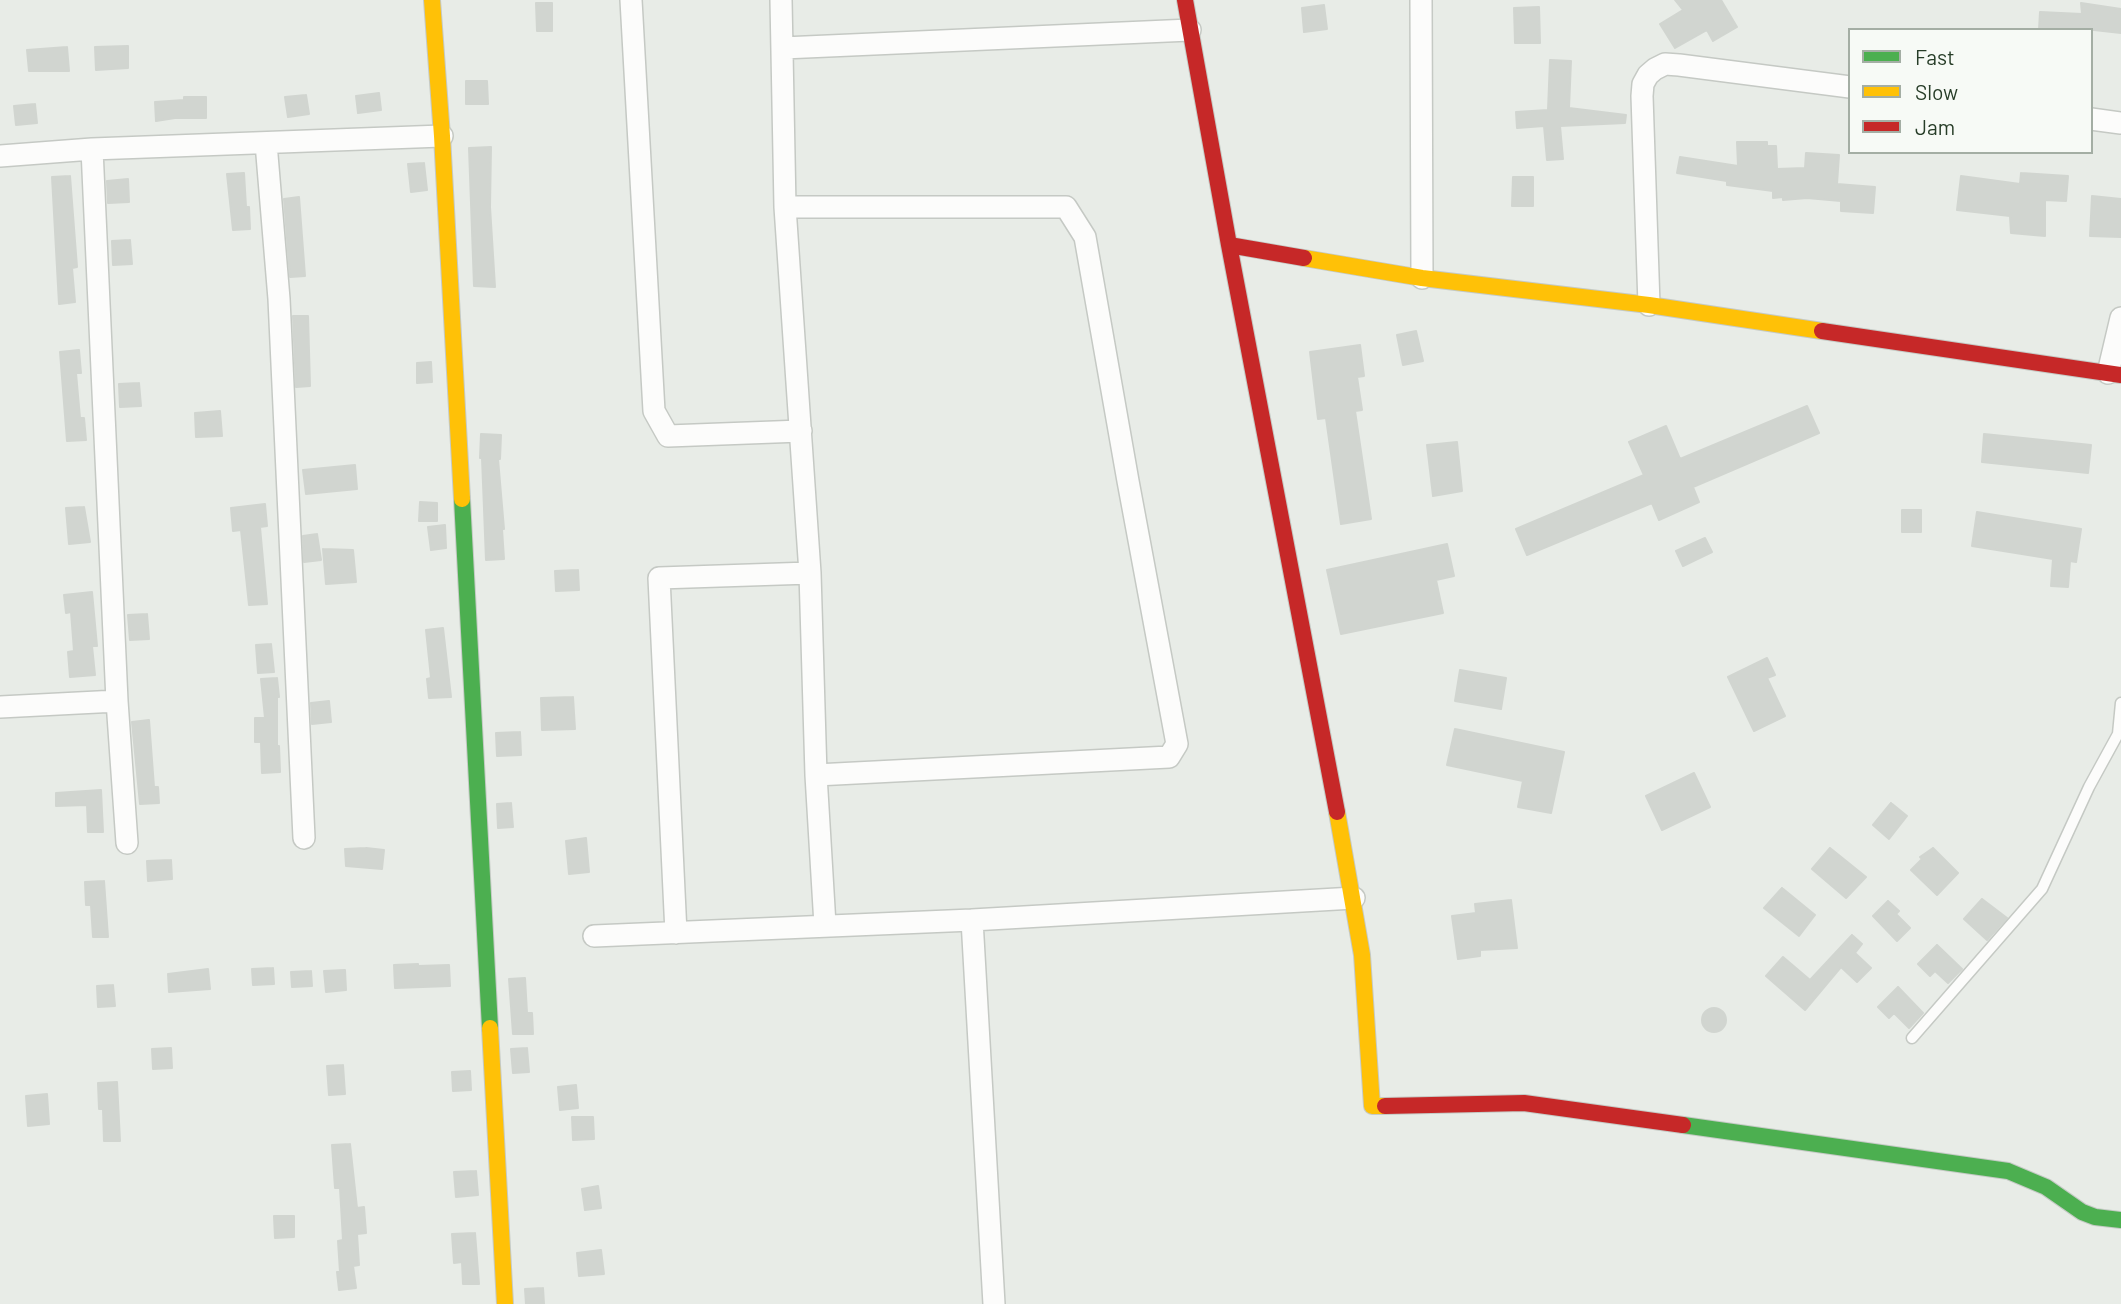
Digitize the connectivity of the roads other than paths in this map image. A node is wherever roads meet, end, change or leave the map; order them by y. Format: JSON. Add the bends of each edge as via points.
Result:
{"nodes":[{"id":1,"x":432,"y":0,"type":"edge"},
{"id":2,"x":631,"y":0,"type":"edge"},
{"id":3,"x":781,"y":0,"type":"edge"},
{"id":4,"x":1185,"y":0,"type":"edge"},
{"id":5,"x":1421,"y":0,"type":"edge"},
{"id":6,"x":1190,"y":30,"type":"junction"},
{"id":7,"x":783,"y":48,"type":"junction"},
{"id":8,"x":1848,"y":87,"type":"edge"},
{"id":9,"x":2093,"y":119,"type":"edge"},
{"id":10,"x":2121,"y":123,"type":"edge"},
{"id":11,"x":442,"y":136,"type":"junction"},
{"id":12,"x":266,"y":143,"type":"junction"},
{"id":13,"x":92,"y":149,"type":"junction"},
{"id":14,"x":0,"y":156,"type":"edge"},
{"id":15,"x":785,"y":207,"type":"junction"},
{"id":16,"x":1229,"y":245,"type":"junction"},
{"id":17,"x":1422,"y":278,"type":"junction"},
{"id":18,"x":1649,"y":306,"type":"junction"},
{"id":19,"x":2121,"y":318,"type":"edge"},
{"id":20,"x":2114,"y":374,"type":"edge"},
{"id":21,"x":801,"y":431,"type":"junction"},
{"id":22,"x":810,"y":573,"type":"junction"},
{"id":23,"x":117,"y":701,"type":"junction"},
{"id":24,"x":2121,"y":703,"type":"edge"},
{"id":25,"x":0,"y":707,"type":"edge"},
{"id":26,"x":816,"y":775,"type":"junction"},
{"id":27,"x":304,"y":838,"type":"dead end"},
{"id":28,"x":127,"y":843,"type":"dead end"},
{"id":29,"x":1354,"y":898,"type":"junction"},
{"id":30,"x":972,"y":920,"type":"junction"},
{"id":31,"x":825,"y":925,"type":"junction"},
{"id":32,"x":676,"y":933,"type":"junction"},
{"id":33,"x":594,"y":936,"type":"dead end"},
{"id":34,"x":1912,"y":1038,"type":"dead end"},
{"id":35,"x":2121,"y":1220,"type":"edge"},
{"id":36,"x":505,"y":1304,"type":"edge"},
{"id":37,"x":994,"y":1304,"type":"edge"}],
"edges":[{"from":1,"to":11,"type":"street"},
{"from":2,"to":21,"type":"street","via":[[654,411],[668,436]]},
{"from":3,"to":7,"type":"street"},
{"from":4,"to":6,"type":"street"},
{"from":5,"to":17,"type":"street"},
{"from":6,"to":7,"type":"street"},
{"from":6,"to":16,"type":"street"},
{"from":7,"to":15,"type":"street"},
{"from":8,"to":18,"type":"street","via":[[1665,64],[1648,75],[1642,96]]},
{"from":9,"to":10,"type":"street"},
{"from":11,"to":12,"type":"street"},
{"from":11,"to":36,"type":"street"},
{"from":12,"to":13,"type":"street"},
{"from":12,"to":27,"type":"street","via":[[279,299]]},
{"from":13,"to":14,"type":"street"},
{"from":13,"to":23,"type":"street"},
{"from":15,"to":21,"type":"street"},
{"from":15,"to":26,"type":"street","via":[[1066,207],[1085,237],[1177,744],[1169,757]]},
{"from":16,"to":17,"type":"street"},
{"from":16,"to":29,"type":"street"},
{"from":17,"to":18,"type":"street"},
{"from":18,"to":20,"type":"street"},
{"from":19,"to":20,"type":"street"},
{"from":21,"to":22,"type":"street"},
{"from":22,"to":26,"type":"street"},
{"from":22,"to":32,"type":"street","via":[[659,578]]},
{"from":23,"to":25,"type":"street"},
{"from":23,"to":28,"type":"street"},
{"from":24,"to":34,"type":"lane","via":[[2119,734],[2042,889]]},
{"from":26,"to":31,"type":"street"},
{"from":29,"to":30,"type":"street"},
{"from":29,"to":35,"type":"street","via":[[1372,1106],[1524,1103],[2008,1171],[2046,1187],[2082,1212]]},
{"from":30,"to":31,"type":"street"},
{"from":30,"to":37,"type":"street"},
{"from":31,"to":32,"type":"street"},
{"from":32,"to":33,"type":"street"}]}
